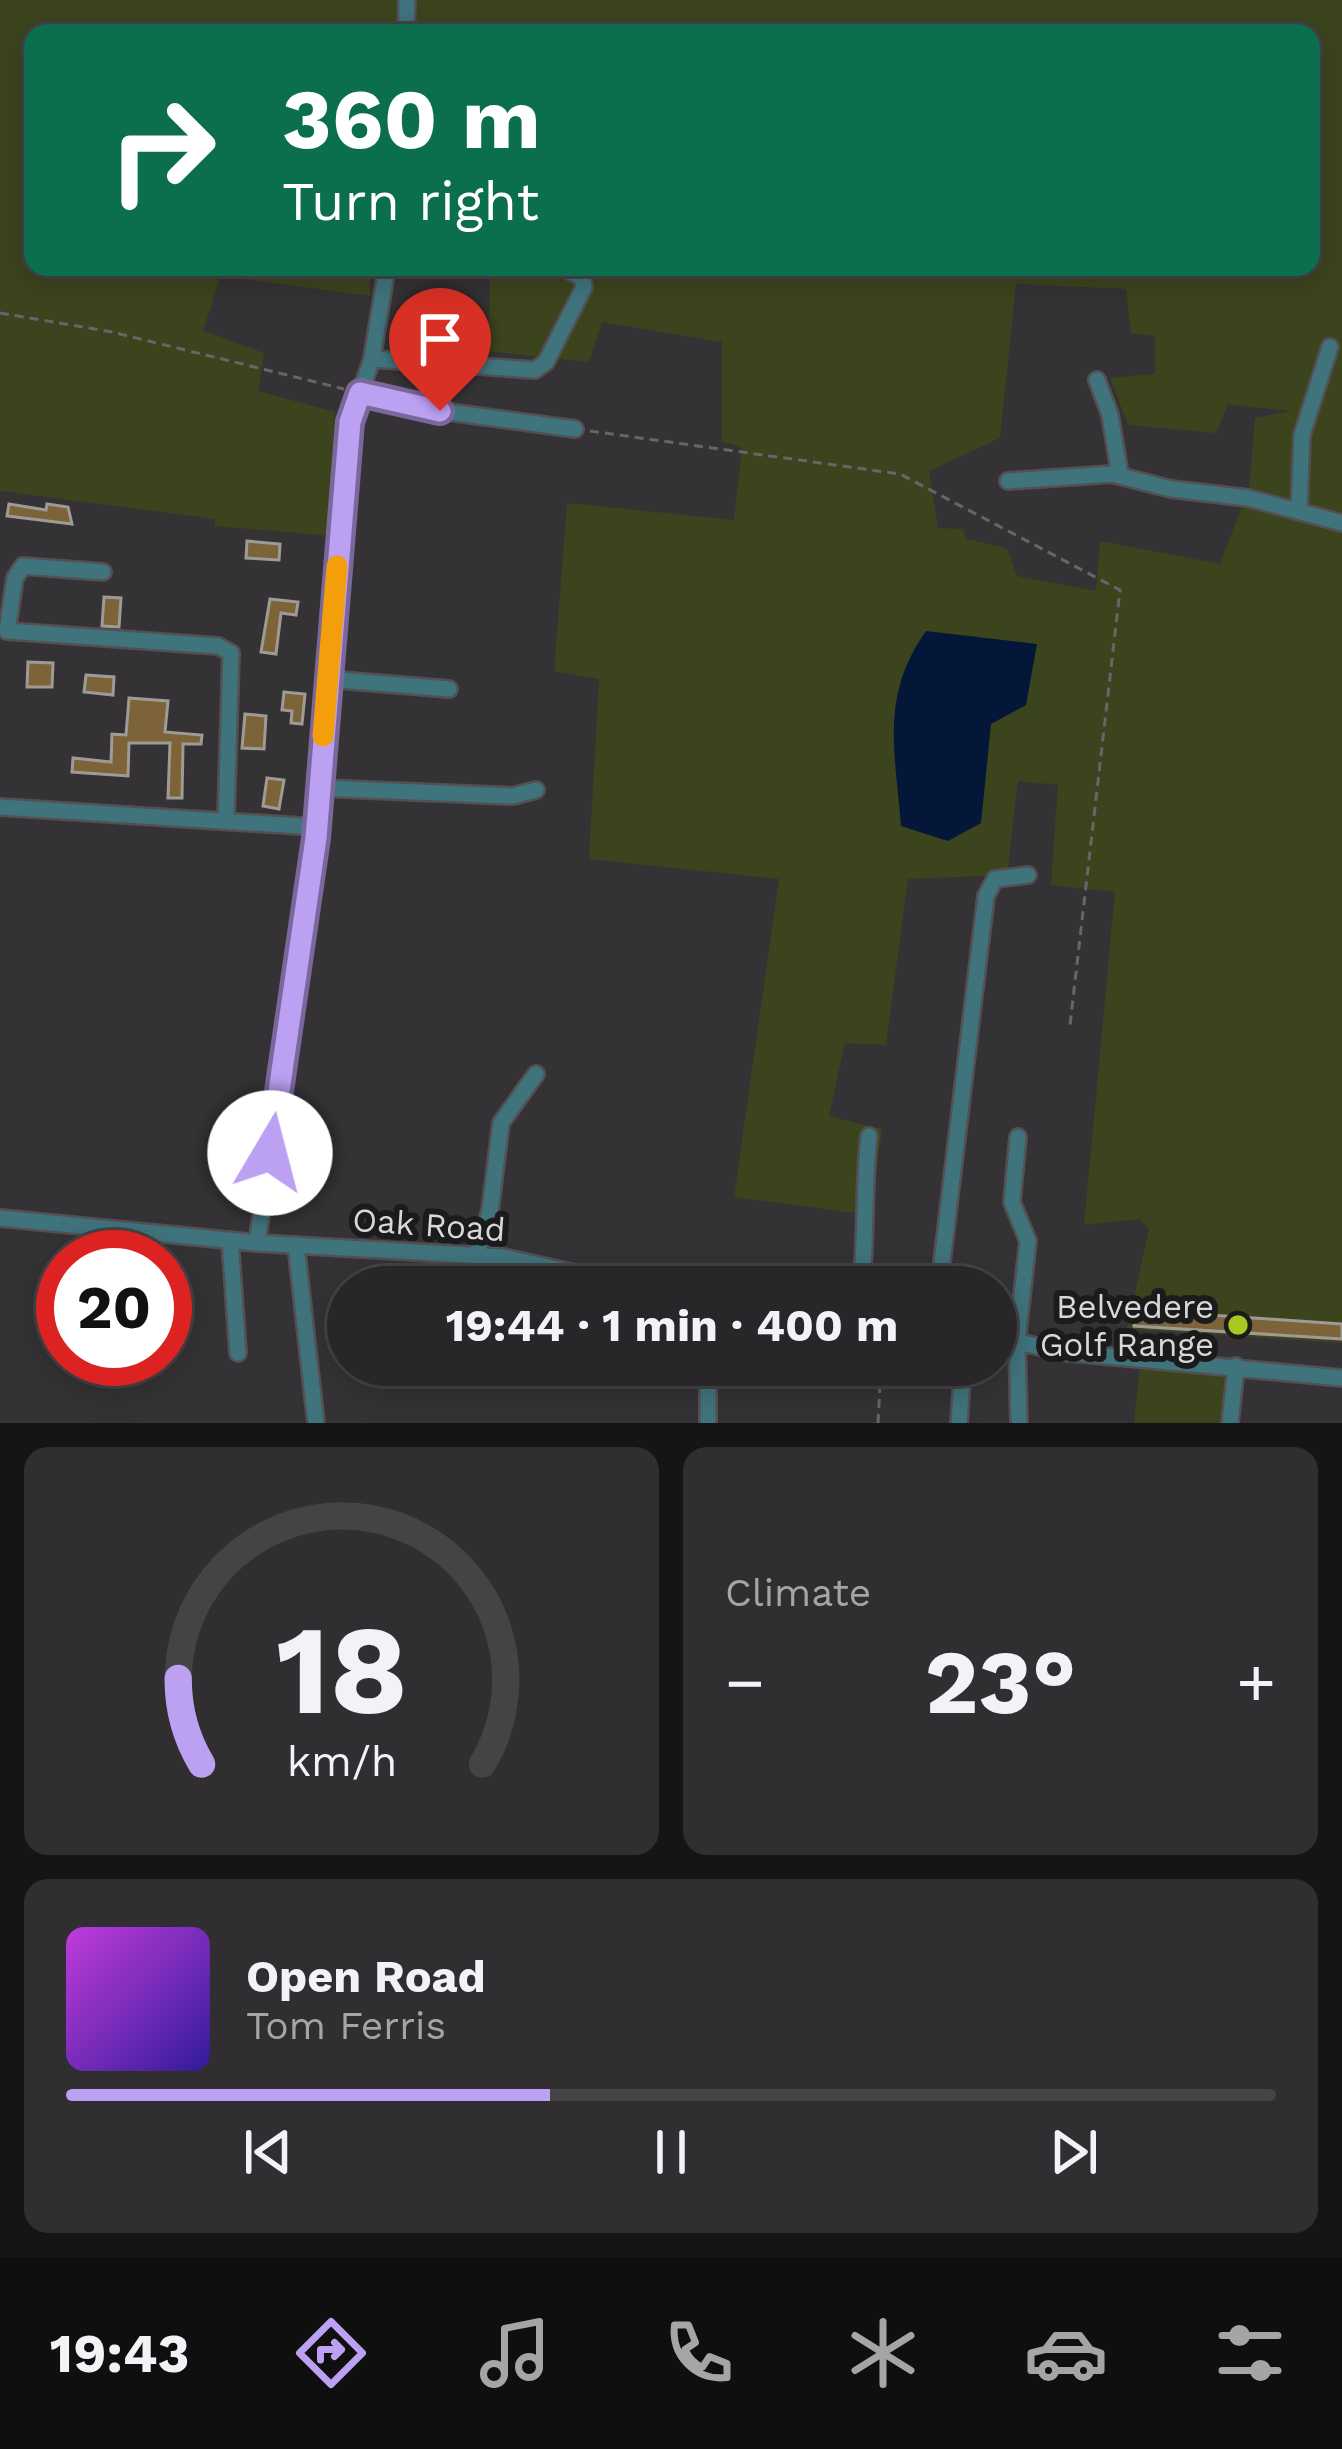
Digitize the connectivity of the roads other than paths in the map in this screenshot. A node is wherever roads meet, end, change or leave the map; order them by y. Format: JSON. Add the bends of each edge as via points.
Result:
{"nodes":[{"id":1,"x":386,"y":276,"type":"edge"},
{"id":2,"x":581,"y":276,"type":"edge"},
{"id":3,"x":1330,"y":347,"type":"dead end"},
{"id":4,"x":372,"y":359,"type":"junction"},
{"id":5,"x":1097,"y":380,"type":"dead end"},
{"id":6,"x":360,"y":393,"type":"junction"},
{"id":7,"x":574,"y":429,"type":"road end"},
{"id":8,"x":1120,"y":475,"type":"junction"},
{"id":9,"x":1008,"y":481,"type":"dead end"},
{"id":10,"x":1299,"y":511,"type":"junction"},
{"id":11,"x":1342,"y":523,"type":"edge"},
{"id":12,"x":103,"y":572,"type":"dead end"},
{"id":13,"x":327,"y":679,"type":"junction"},
{"id":14,"x":449,"y":688,"type":"dead end"},
{"id":15,"x":320,"y":788,"type":"junction"},
{"id":16,"x":536,"y":790,"type":"dead end"},
{"id":17,"x":0,"y":807,"type":"edge"},
{"id":18,"x":226,"y":818,"type":"junction"},
{"id":19,"x":317,"y":827,"type":"junction"},
{"id":20,"x":1028,"y":875,"type":"dead end"},
{"id":21,"x":536,"y":1074,"type":"dead end"},
{"id":22,"x":869,"y":1136,"type":"dead end"},
{"id":23,"x":1018,"y":1137,"type":"dead end"},
{"id":24,"x":0,"y":1218,"type":"edge"},
{"id":25,"x":230,"y":1240,"type":"junction"},
{"id":26,"x":257,"y":1243,"type":"junction"},
{"id":27,"x":296,"y":1245,"type":"junction"},
{"id":28,"x":476,"y":1256,"type":"junction"},
{"id":29,"x":528,"y":1266,"type":"edge"},
{"id":30,"x":863,"y":1266,"type":"edge"},
{"id":31,"x":942,"y":1266,"type":"edge"},
{"id":32,"x":1017,"y":1341,"type":"junction"},
{"id":33,"x":238,"y":1353,"type":"dead end"},
{"id":34,"x":1236,"y":1366,"type":"junction"},
{"id":35,"x":1342,"y":1378,"type":"edge"},
{"id":36,"x":708,"y":1386,"type":"edge"},
{"id":37,"x":962,"y":1386,"type":"edge"},
{"id":38,"x":316,"y":1423,"type":"edge"},
{"id":39,"x":708,"y":1423,"type":"edge"},
{"id":40,"x":959,"y":1423,"type":"edge"},
{"id":41,"x":1019,"y":1423,"type":"edge"},
{"id":42,"x":1230,"y":1423,"type":"edge"}],
"edges":[{"from":1,"to":4,"type":"street"},
{"from":2,"to":4,"type":"street","via":[[584,287],[536,370]]},
{"from":3,"to":10,"type":"street","via":[[1303,435]]},
{"from":4,"to":6,"type":"street"},
{"from":5,"to":8,"type":"street"},
{"from":6,"to":7,"type":"street"},
{"from":6,"to":13,"type":"street","via":[[350,422]]},
{"from":8,"to":9,"type":"street"},
{"from":8,"to":10,"type":"street"},
{"from":10,"to":11,"type":"street"},
{"from":12,"to":18,"type":"street","via":[[23,566],[7,631],[231,653]]},
{"from":13,"to":14,"type":"street"},
{"from":13,"to":15,"type":"street"},
{"from":15,"to":16,"type":"street","via":[[513,796]]},
{"from":15,"to":19,"type":"street"},
{"from":17,"to":18,"type":"street"},
{"from":18,"to":19,"type":"street"},
{"from":19,"to":26,"type":"street"},
{"from":20,"to":31,"type":"street","via":[[995,879],[986,896]]},
{"from":21,"to":28,"type":"street","via":[[501,1123]]},
{"from":22,"to":30,"type":"street"},
{"from":23,"to":32,"type":"street","via":[[1012,1202],[1028,1241]]},
{"from":24,"to":25,"type":"street","name":"Oak Road"},
{"from":25,"to":26,"type":"street","name":"Oak Road"},
{"from":25,"to":33,"type":"street"},
{"from":26,"to":27,"type":"street","name":"Oak Road"},
{"from":27,"to":28,"type":"street","name":"Oak Road"},
{"from":27,"to":38,"type":"street"},
{"from":28,"to":29,"type":"street","name":"Oak Road"},
{"from":32,"to":34,"type":"street"},
{"from":32,"to":41,"type":"street"},
{"from":34,"to":35,"type":"street"},
{"from":34,"to":42,"type":"street"},
{"from":36,"to":39,"type":"street"},
{"from":37,"to":40,"type":"street"}]}
